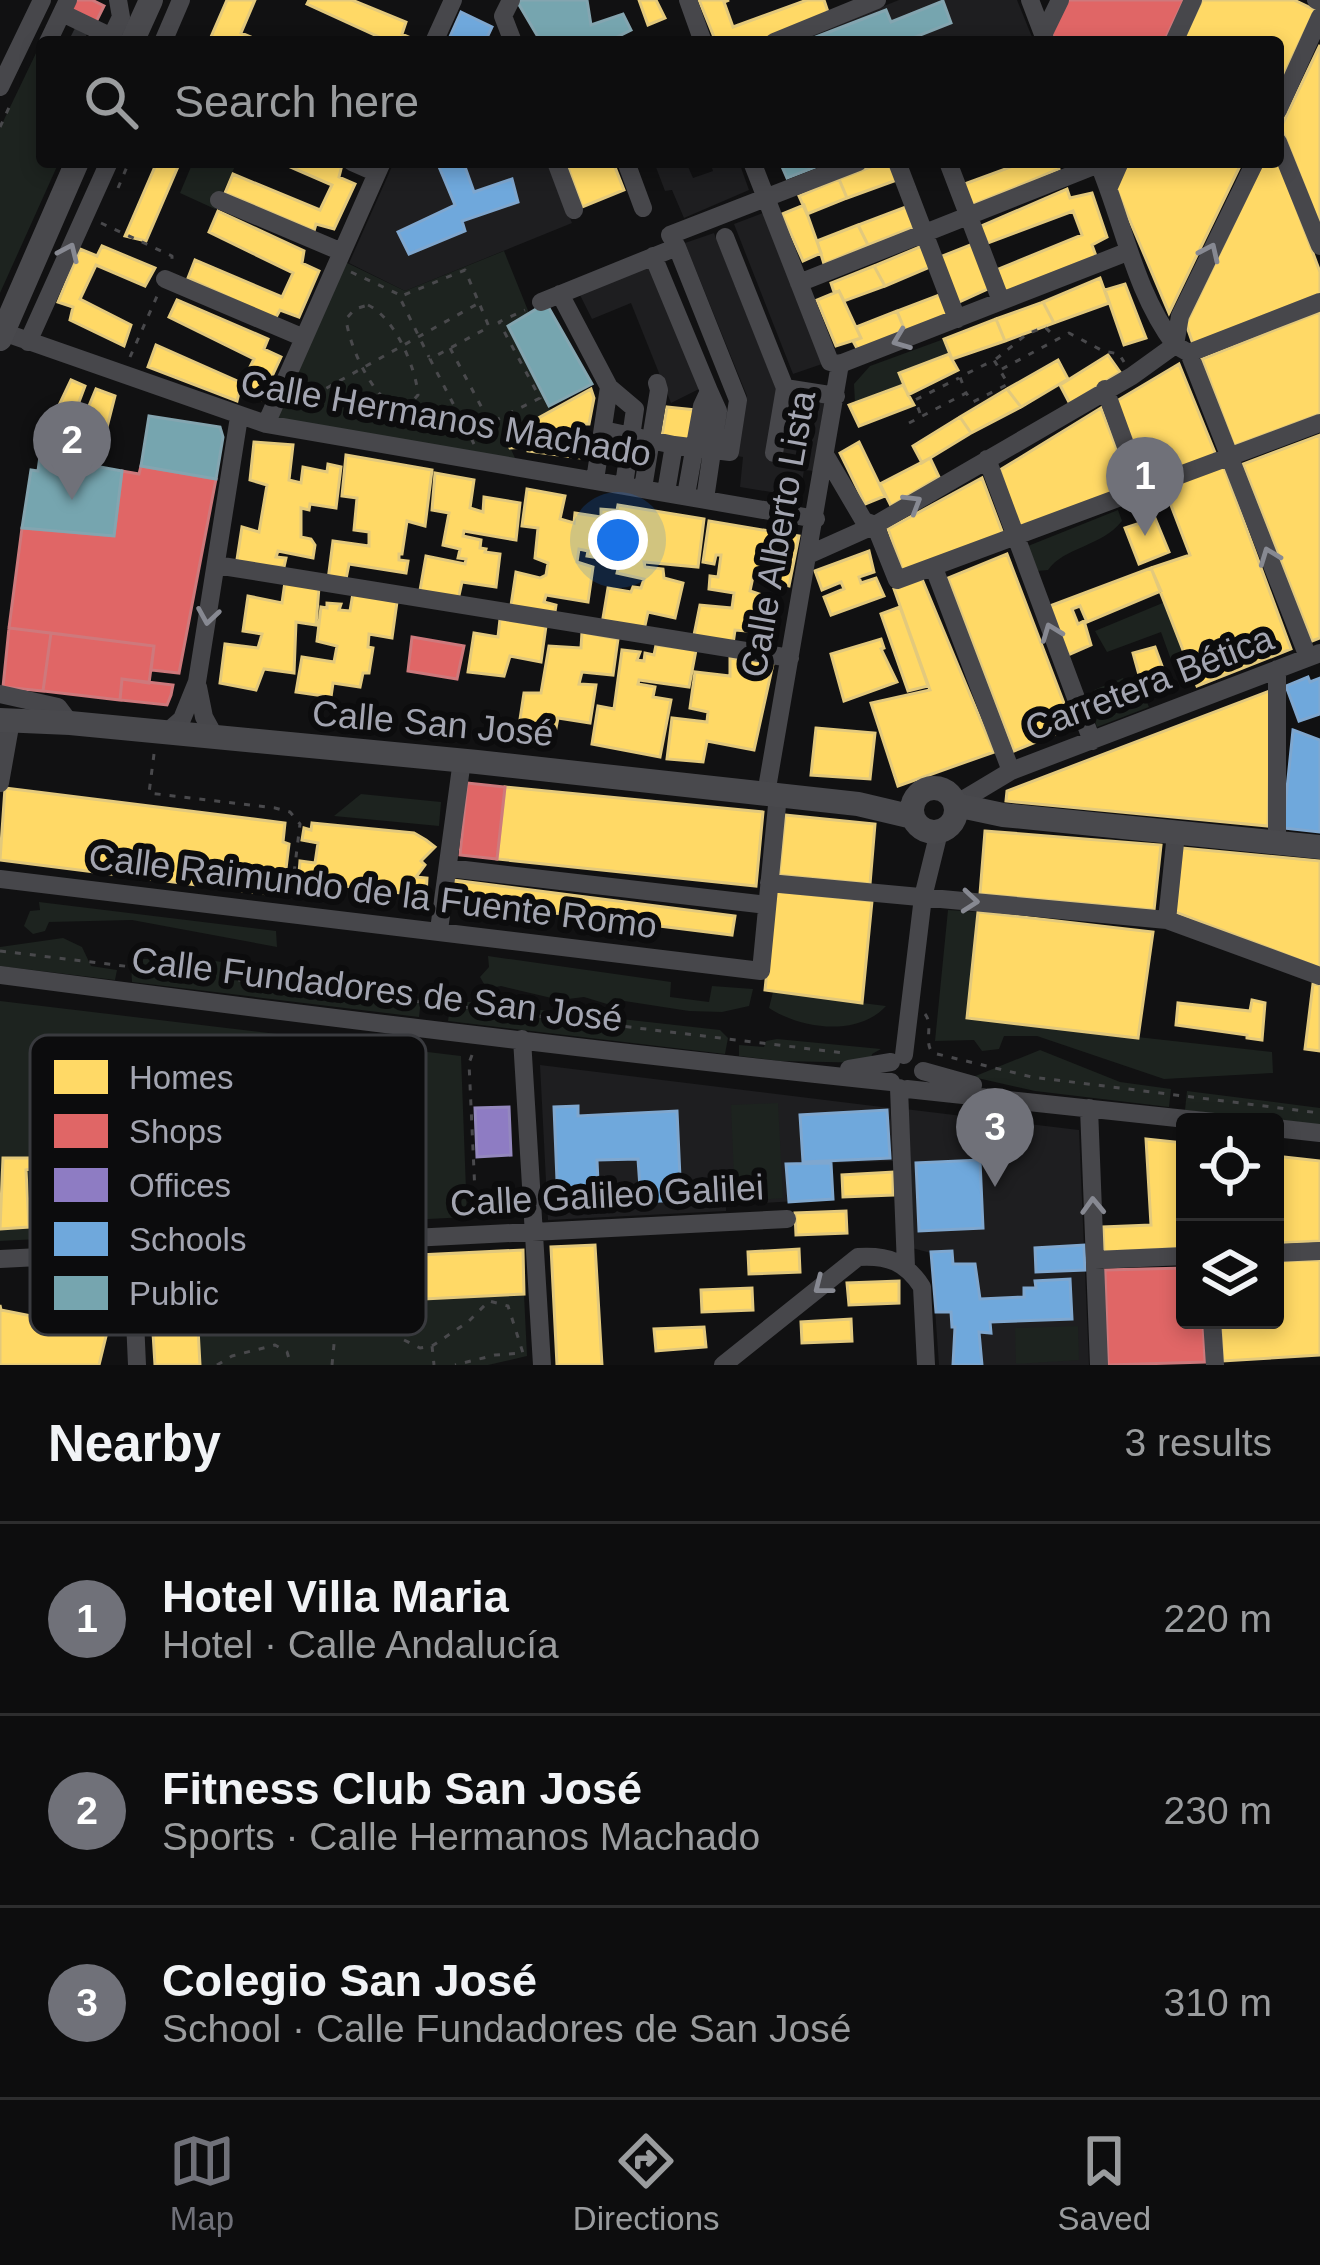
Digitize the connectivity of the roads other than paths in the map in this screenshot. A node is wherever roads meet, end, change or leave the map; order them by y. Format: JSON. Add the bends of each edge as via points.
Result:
{"nodes":[{"id":1,"x":42,"y":0,"type":"edge"},
{"id":2,"x":118,"y":0,"type":"edge"},
{"id":3,"x":152,"y":0,"type":"edge"},
{"id":4,"x":181,"y":0,"type":"edge"},
{"id":5,"x":453,"y":0,"type":"edge"},
{"id":6,"x":511,"y":0,"type":"edge"},
{"id":7,"x":688,"y":0,"type":"edge"},
{"id":8,"x":877,"y":0,"type":"edge"},
{"id":9,"x":1030,"y":0,"type":"edge"},
{"id":10,"x":1060,"y":0,"type":"edge"},
{"id":11,"x":1193,"y":0,"type":"edge"},
{"id":12,"x":855,"y":4,"type":"edge"},
{"id":13,"x":1320,"y":17,"type":"edge"},
{"id":14,"x":61,"y":26,"type":"edge"},
{"id":15,"x":102,"y":36,"type":"edge"},
{"id":16,"x":119,"y":36,"type":"edge"},
{"id":17,"x":121,"y":36,"type":"edge"},
{"id":18,"x":166,"y":36,"type":"edge"},
{"id":19,"x":437,"y":36,"type":"edge"},
{"id":20,"x":511,"y":36,"type":"edge"},
{"id":21,"x":694,"y":36,"type":"edge"},
{"id":22,"x":787,"y":36,"type":"edge"},
{"id":23,"x":1044,"y":36,"type":"edge"},
{"id":24,"x":1046,"y":36,"type":"edge"},
{"id":25,"x":1177,"y":36,"type":"edge"},
{"id":26,"x":0,"y":87,"type":"edge"},
{"id":27,"x":1284,"y":97,"type":"edge"},
{"id":28,"x":1284,"y":157,"type":"edge"},
{"id":29,"x":74,"y":168,"type":"edge"},
{"id":30,"x":106,"y":168,"type":"edge"},
{"id":31,"x":379,"y":168,"type":"edge"},
{"id":32,"x":558,"y":168,"type":"edge"},
{"id":33,"x":628,"y":168,"type":"edge"},
{"id":34,"x":754,"y":168,"type":"edge"},
{"id":35,"x":842,"y":168,"type":"edge"},
{"id":36,"x":899,"y":168,"type":"edge"},
{"id":37,"x":950,"y":168,"type":"edge"},
{"id":38,"x":1086,"y":168,"type":"edge"},
{"id":39,"x":1100,"y":168,"type":"edge"},
{"id":40,"x":1117,"y":168,"type":"edge"},
{"id":41,"x":1252,"y":168,"type":"edge"},
{"id":42,"x":1108,"y":187,"type":"junction"},
{"id":43,"x":766,"y":197,"type":"junction"},
{"id":44,"x":219,"y":200,"type":"dead end"},
{"id":45,"x":643,"y":208,"type":"dead end"},
{"id":46,"x":574,"y":210,"type":"dead end"},
{"id":47,"x":968,"y":216,"type":"junction"},
{"id":48,"x":924,"y":234,"type":"junction"},
{"id":49,"x":725,"y":237,"type":"dead end"},
{"id":50,"x":673,"y":241,"type":"junction"},
{"id":51,"x":1320,"y":246,"type":"edge"},
{"id":52,"x":1127,"y":252,"type":"junction"},
{"id":53,"x":653,"y":256,"type":"junction"},
{"id":54,"x":339,"y":258,"type":"junction"},
{"id":55,"x":688,"y":275,"type":"junction"},
{"id":56,"x":165,"y":279,"type":"road end"},
{"id":57,"x":665,"y":284,"type":"junction"},
{"id":58,"x":799,"y":284,"type":"junction"},
{"id":59,"x":560,"y":294,"type":"junction"},
{"id":60,"x":541,"y":302,"type":"road end"},
{"id":61,"x":1001,"y":302,"type":"junction"},
{"id":62,"x":1320,"y":302,"type":"edge"},
{"id":63,"x":700,"y":303,"type":"junction"},
{"id":64,"x":677,"y":313,"type":"junction"},
{"id":65,"x":957,"y":319,"type":"junction"},
{"id":66,"x":710,"y":329,"type":"junction"},
{"id":67,"x":1,"y":336,"type":"edge"},
{"id":68,"x":304,"y":338,"type":"junction"},
{"id":69,"x":688,"y":339,"type":"junction"},
{"id":70,"x":28,"y":342,"type":"junction"},
{"id":71,"x":1182,"y":349,"type":"junction"},
{"id":72,"x":721,"y":356,"type":"junction"},
{"id":73,"x":840,"y":364,"type":"junction"},
{"id":74,"x":699,"y":366,"type":"junction"},
{"id":75,"x":656,"y":383,"type":"dead end"},
{"id":76,"x":609,"y":386,"type":"junction"},
{"id":77,"x":785,"y":388,"type":"junction"},
{"id":78,"x":1105,"y":389,"type":"junction"},
{"id":79,"x":836,"y":396,"type":"junction"},
{"id":80,"x":239,"y":417,"type":"junction"},
{"id":81,"x":1320,"y":422,"type":"edge"},
{"id":82,"x":266,"y":424,"type":"junction"},
{"id":83,"x":603,"y":430,"type":"junction"},
{"id":84,"x":631,"y":436,"type":"junction"},
{"id":85,"x":651,"y":441,"type":"junction"},
{"id":86,"x":694,"y":447,"type":"junction"},
{"id":87,"x":774,"y":453,"type":"dead end"},
{"id":88,"x":1230,"y":455,"type":"junction"},
{"id":89,"x":827,"y":458,"type":"junction"},
{"id":90,"x":987,"y":459,"type":"junction"},
{"id":91,"x":595,"y":480,"type":"junction"},
{"id":92,"x":634,"y":486,"type":"junction"},
{"id":93,"x":1142,"y":491,"type":"junction"},
{"id":94,"x":686,"y":495,"type":"junction"},
{"id":95,"x":816,"y":519,"type":"junction"},
{"id":96,"x":875,"y":525,"type":"junction"},
{"id":97,"x":1015,"y":538,"type":"junction"},
{"id":98,"x":808,"y":555,"type":"junction"},
{"id":99,"x":216,"y":565,"type":"junction"},
{"id":100,"x":934,"y":568,"type":"junction"},
{"id":101,"x":1314,"y":655,"type":"edge"},
{"id":102,"x":790,"y":658,"type":"junction"},
{"id":103,"x":1277,"y":669,"type":"junction"},
{"id":104,"x":197,"y":682,"type":"junction"},
{"id":105,"x":0,"y":694,"type":"edge"},
{"id":106,"x":6,"y":720,"type":"edge"},
{"id":107,"x":70,"y":723,"type":"junction"},
{"id":108,"x":161,"y":732,"type":"junction"},
{"id":109,"x":215,"y":739,"type":"junction"},
{"id":110,"x":1092,"y":741,"type":"junction"},
{"id":111,"x":462,"y":760,"type":"junction"},
{"id":112,"x":1006,"y":774,"type":"junction"},
{"id":113,"x":0,"y":783,"type":"edge"},
{"id":114,"x":772,"y":794,"type":"junction"},
{"id":115,"x":938,"y":813,"type":"junction"},
{"id":116,"x":1004,"y":815,"type":"junction"},
{"id":117,"x":1054,"y":820,"type":"junction"},
{"id":118,"x":1176,"y":833,"type":"junction"},
{"id":119,"x":1276,"y":844,"type":"junction"},
{"id":120,"x":1320,"y":848,"type":"edge"},
{"id":121,"x":448,"y":868,"type":"junction"},
{"id":122,"x":0,"y":879,"type":"edge"},
{"id":123,"x":769,"y":883,"type":"junction"},
{"id":124,"x":923,"y":895,"type":"junction"},
{"id":125,"x":767,"y":905,"type":"junction"},
{"id":126,"x":1167,"y":920,"type":"junction"},
{"id":127,"x":439,"y":930,"type":"junction"},
{"id":128,"x":739,"y":969,"type":"joint"},
{"id":129,"x":0,"y":975,"type":"edge"},
{"id":130,"x":1320,"y":976,"type":"edge"},
{"id":131,"x":522,"y":1039,"type":"junction"},
{"id":132,"x":899,"y":1075,"type":"junction"},
{"id":133,"x":1089,"y":1108,"type":"junction"},
{"id":134,"x":1176,"y":1118,"type":"edge"},
{"id":135,"x":1284,"y":1129,"type":"edge"},
{"id":136,"x":1320,"y":1133,"type":"edge"},
{"id":137,"x":787,"y":1219,"type":"dead end"},
{"id":138,"x":533,"y":1231,"type":"junction"},
{"id":139,"x":426,"y":1237,"type":"edge"},
{"id":140,"x":1320,"y":1251,"type":"edge"},
{"id":141,"x":1284,"y":1253,"type":"edge"},
{"id":142,"x":1176,"y":1256,"type":"edge"},
{"id":143,"x":30,"y":1257,"type":"edge"},
{"id":144,"x":0,"y":1259,"type":"edge"},
{"id":145,"x":1095,"y":1260,"type":"junction"},
{"id":146,"x":906,"y":1267,"type":"junction"},
{"id":147,"x":1213,"y":1329,"type":"edge"},
{"id":148,"x":136,"y":1335,"type":"edge"},
{"id":149,"x":137,"y":1365,"type":"edge"},
{"id":150,"x":542,"y":1365,"type":"edge"},
{"id":151,"x":723,"y":1365,"type":"edge"},
{"id":152,"x":926,"y":1365,"type":"edge"},
{"id":153,"x":1099,"y":1365,"type":"edge"},
{"id":154,"x":1215,"y":1365,"type":"edge"}],
"edges":[{"from":1,"to":26,"type":"street"},
{"from":2,"to":16,"type":"street"},
{"from":3,"to":17,"type":"main road"},
{"from":4,"to":18,"type":"street"},
{"from":5,"to":19,"type":"street"},
{"from":6,"to":20,"type":"street","via":[[503,16]]},
{"from":7,"to":21,"type":"street"},
{"from":8,"to":12,"type":"street"},
{"from":9,"to":23,"type":"street"},
{"from":10,"to":24,"type":"street"},
{"from":11,"to":25,"type":"street"},
{"from":12,"to":22,"type":"street"},
{"from":13,"to":27,"type":"street"},
{"from":14,"to":15,"type":"street"},
{"from":28,"to":51,"type":"street"},
{"from":29,"to":67,"type":"main road"},
{"from":70,"to":30,"type":"street","one_way":true},
{"from":31,"to":54,"type":"street"},
{"from":32,"to":46,"type":"street"},
{"from":33,"to":45,"type":"street"},
{"from":34,"to":43,"type":"street","name":"Calle Alberto Lista"},
{"from":35,"to":43,"type":"street"},
{"from":36,"to":48,"type":"street"},
{"from":37,"to":47,"type":"street"},
{"from":38,"to":47,"type":"street"},
{"from":39,"to":42,"type":"street"},
{"from":40,"to":42,"type":"street"},
{"from":71,"to":41,"type":"street","one_way":true,"via":[[1180,316]]},
{"from":42,"to":52,"type":"street"},
{"from":43,"to":50,"type":"street"},
{"from":43,"to":58,"type":"street","name":"Calle Alberto Lista"},
{"from":44,"to":54,"type":"street"},
{"from":47,"to":48,"type":"street"},
{"from":47,"to":61,"type":"street"},
{"from":48,"to":58,"type":"street"},
{"from":48,"to":65,"type":"street"},
{"from":49,"to":77,"type":"street"},
{"from":50,"to":53,"type":"street"},
{"from":50,"to":55,"type":"street"},
{"from":52,"to":61,"type":"street"},
{"from":52,"to":71,"type":"street","via":[[1156,320]]},
{"from":53,"to":57,"type":"street"},
{"from":53,"to":59,"type":"street"},
{"from":54,"to":68,"type":"street"},
{"from":55,"to":57,"type":"street"},
{"from":55,"to":63,"type":"street"},
{"from":56,"to":68,"type":"street"},
{"from":57,"to":64,"type":"street"},
{"from":58,"to":73,"type":"street","name":"Calle Alberto Lista","via":[[830,362]]},
{"from":59,"to":60,"type":"street"},
{"from":59,"to":76,"type":"street"},
{"from":61,"to":65,"type":"street"},
{"from":62,"to":71,"type":"street"},
{"from":63,"to":64,"type":"street"},
{"from":63,"to":66,"type":"street"},
{"from":64,"to":69,"type":"street"},
{"from":65,"to":73,"type":"street","one_way":true},
{"from":66,"to":69,"type":"street"},
{"from":66,"to":72,"type":"street"},
{"from":67,"to":70,"type":"street","name":"Calle Hermanos Machado"},
{"from":68,"to":82,"type":"street"},
{"from":69,"to":74,"type":"street"},
{"from":70,"to":80,"type":"street","name":"Calle Hermanos Machado","via":[[53,358]]},
{"from":71,"to":78,"type":"street"},
{"from":71,"to":88,"type":"street"},
{"from":72,"to":74,"type":"street"},
{"from":72,"to":86,"type":"street","via":[[738,400],[730,452]]},
{"from":73,"to":79,"type":"street","name":"Calle Alberto Lista"},
{"from":74,"to":86,"type":"street","via":[[709,391]]},
{"from":75,"to":85,"type":"street"},
{"from":76,"to":83,"type":"street"},
{"from":76,"to":84,"type":"street","via":[[634,409]]},
{"from":77,"to":79,"type":"street"},
{"from":77,"to":87,"type":"street"},
{"from":78,"to":90,"type":"street"},
{"from":78,"to":93,"type":"street"},
{"from":79,"to":89,"type":"street","name":"Calle Alberto Lista"},
{"from":80,"to":82,"type":"street","name":"Calle Hermanos Machado"},
{"from":80,"to":99,"type":"street"},
{"from":81,"to":88,"type":"street"},
{"from":82,"to":91,"type":"street","name":"Calle Hermanos Machado"},
{"from":83,"to":84,"type":"street"},
{"from":83,"to":91,"type":"street"},
{"from":84,"to":85,"type":"street"},
{"from":84,"to":92,"type":"street"},
{"from":85,"to":86,"type":"street"},
{"from":85,"to":92,"type":"street"},
{"from":86,"to":94,"type":"street"},
{"from":86,"to":94,"type":"street"},
{"from":88,"to":93,"type":"street"},
{"from":101,"to":88,"type":"street","one_way":true},
{"from":89,"to":95,"type":"street","name":"Calle Alberto Lista"},
{"from":89,"to":96,"type":"street","via":[[864,521]]},
{"from":96,"to":90,"type":"street","one_way":true},
{"from":90,"to":97,"type":"street"},
{"from":91,"to":92,"type":"street","name":"Calle Hermanos Machado"},
{"from":92,"to":94,"type":"street","name":"Calle Hermanos Machado"},
{"from":93,"to":97,"type":"street"},
{"from":94,"to":95,"type":"street","name":"Calle Hermanos Machado"},
{"from":95,"to":98,"type":"street","name":"Calle Alberto Lista"},
{"from":96,"to":98,"type":"street"},
{"from":96,"to":100,"type":"street","via":[[897,580]]},
{"from":97,"to":100,"type":"street"},
{"from":110,"to":97,"type":"street","one_way":true},
{"from":98,"to":102,"type":"street","name":"Calle Alberto Lista"},
{"from":99,"to":102,"type":"street"},
{"from":99,"to":104,"type":"street","one_way":true},
{"from":100,"to":112,"type":"street"},
{"from":101,"to":103,"type":"street","name":"Carretera Bética"},
{"from":102,"to":114,"type":"street","name":"Calle Alberto Lista"},
{"from":103,"to":110,"type":"street","name":"Carretera Bética"},
{"from":103,"to":119,"type":"street"},
{"from":104,"to":108,"type":"street","via":[[182,719]]},
{"from":104,"to":109,"type":"street"},
{"from":105,"to":107,"type":"street","via":[[58,707]]},
{"from":106,"to":107,"type":"main road","name":"Calle San José"},
{"from":106,"to":113,"type":"street"},
{"from":107,"to":108,"type":"main road","name":"Calle San José"},
{"from":108,"to":109,"type":"main road","name":"Calle San José"},
{"from":109,"to":111,"type":"main road","name":"Calle San José"},
{"from":110,"to":112,"type":"street","name":"Carretera Bética"},
{"from":111,"to":114,"type":"main road","name":"Calle San José"},
{"from":111,"to":121,"type":"street"},
{"from":112,"to":115,"type":"street","name":"Carretera Bética"},
{"from":112,"to":116,"type":"street","name":"Carretera Bética","via":[[994,794]]},
{"from":114,"to":115,"type":"main road","name":"Calle San José"},
{"from":114,"to":123,"type":"street","name":"Calle Alberto Lista"},
{"from":115,"to":116,"type":"main road","name":"Calle San José"},
{"from":115,"to":117,"type":"main road","name":"Calle San José"},
{"from":115,"to":124,"type":"street"},
{"from":116,"to":117,"type":"main road","name":"Calle San José"},
{"from":117,"to":118,"type":"main road","name":"Calle San José"},
{"from":118,"to":119,"type":"main road","name":"Calle San José"},
{"from":118,"to":126,"type":"street"},
{"from":119,"to":120,"type":"main road","name":"Calle San José"},
{"from":121,"to":125,"type":"street"},
{"from":121,"to":127,"type":"street"},
{"from":122,"to":127,"type":"street","name":"Calle Raimundo de la Fuente Romo"},
{"from":123,"to":124,"type":"street"},
{"from":123,"to":125,"type":"street","name":"Calle Alberto Lista"},
{"from":124,"to":126,"type":"street","one_way":true},
{"from":124,"to":132,"type":"street"},
{"from":125,"to":128,"type":"street","name":"Calle Alberto Lista","via":[[760,971]]},
{"from":126,"to":130,"type":"street"},
{"from":127,"to":128,"type":"street","name":"Calle Raimundo de la Fuente Romo"},
{"from":129,"to":131,"type":"street","name":"Calle Fundadores de San José"},
{"from":131,"to":132,"type":"street","name":"Calle Fundadores de San José","via":[[834,1079]]},
{"from":131,"to":138,"type":"street"},
{"from":132,"to":133,"type":"street","name":"Calle Fundadores de San José"},
{"from":132,"to":133,"type":"street","name":"Calle Fundadores de San José","via":[[920,1081],[926,1062],[954,1082]]},
{"from":132,"to":146,"type":"street"},
{"from":133,"to":134,"type":"street","name":"Calle Fundadores de San José"},
{"from":145,"to":133,"type":"street","one_way":true},
{"from":135,"to":136,"type":"street"},
{"from":137,"to":138,"type":"street","name":"Calle Galileo Galilei"},
{"from":138,"to":139,"type":"street","name":"Calle Galileo Galilei"},
{"from":138,"to":150,"type":"street"},
{"from":140,"to":141,"type":"street"},
{"from":142,"to":145,"type":"street"},
{"from":143,"to":144,"type":"street","name":"Calle Galileo Galilei"},
{"from":145,"to":153,"type":"street"},
{"from":146,"to":151,"type":"street","one_way":true,"via":[[858,1257]]},
{"from":146,"to":152,"type":"street","via":[[922,1287]]},
{"from":147,"to":154,"type":"street"},
{"from":148,"to":149,"type":"street"}]}
